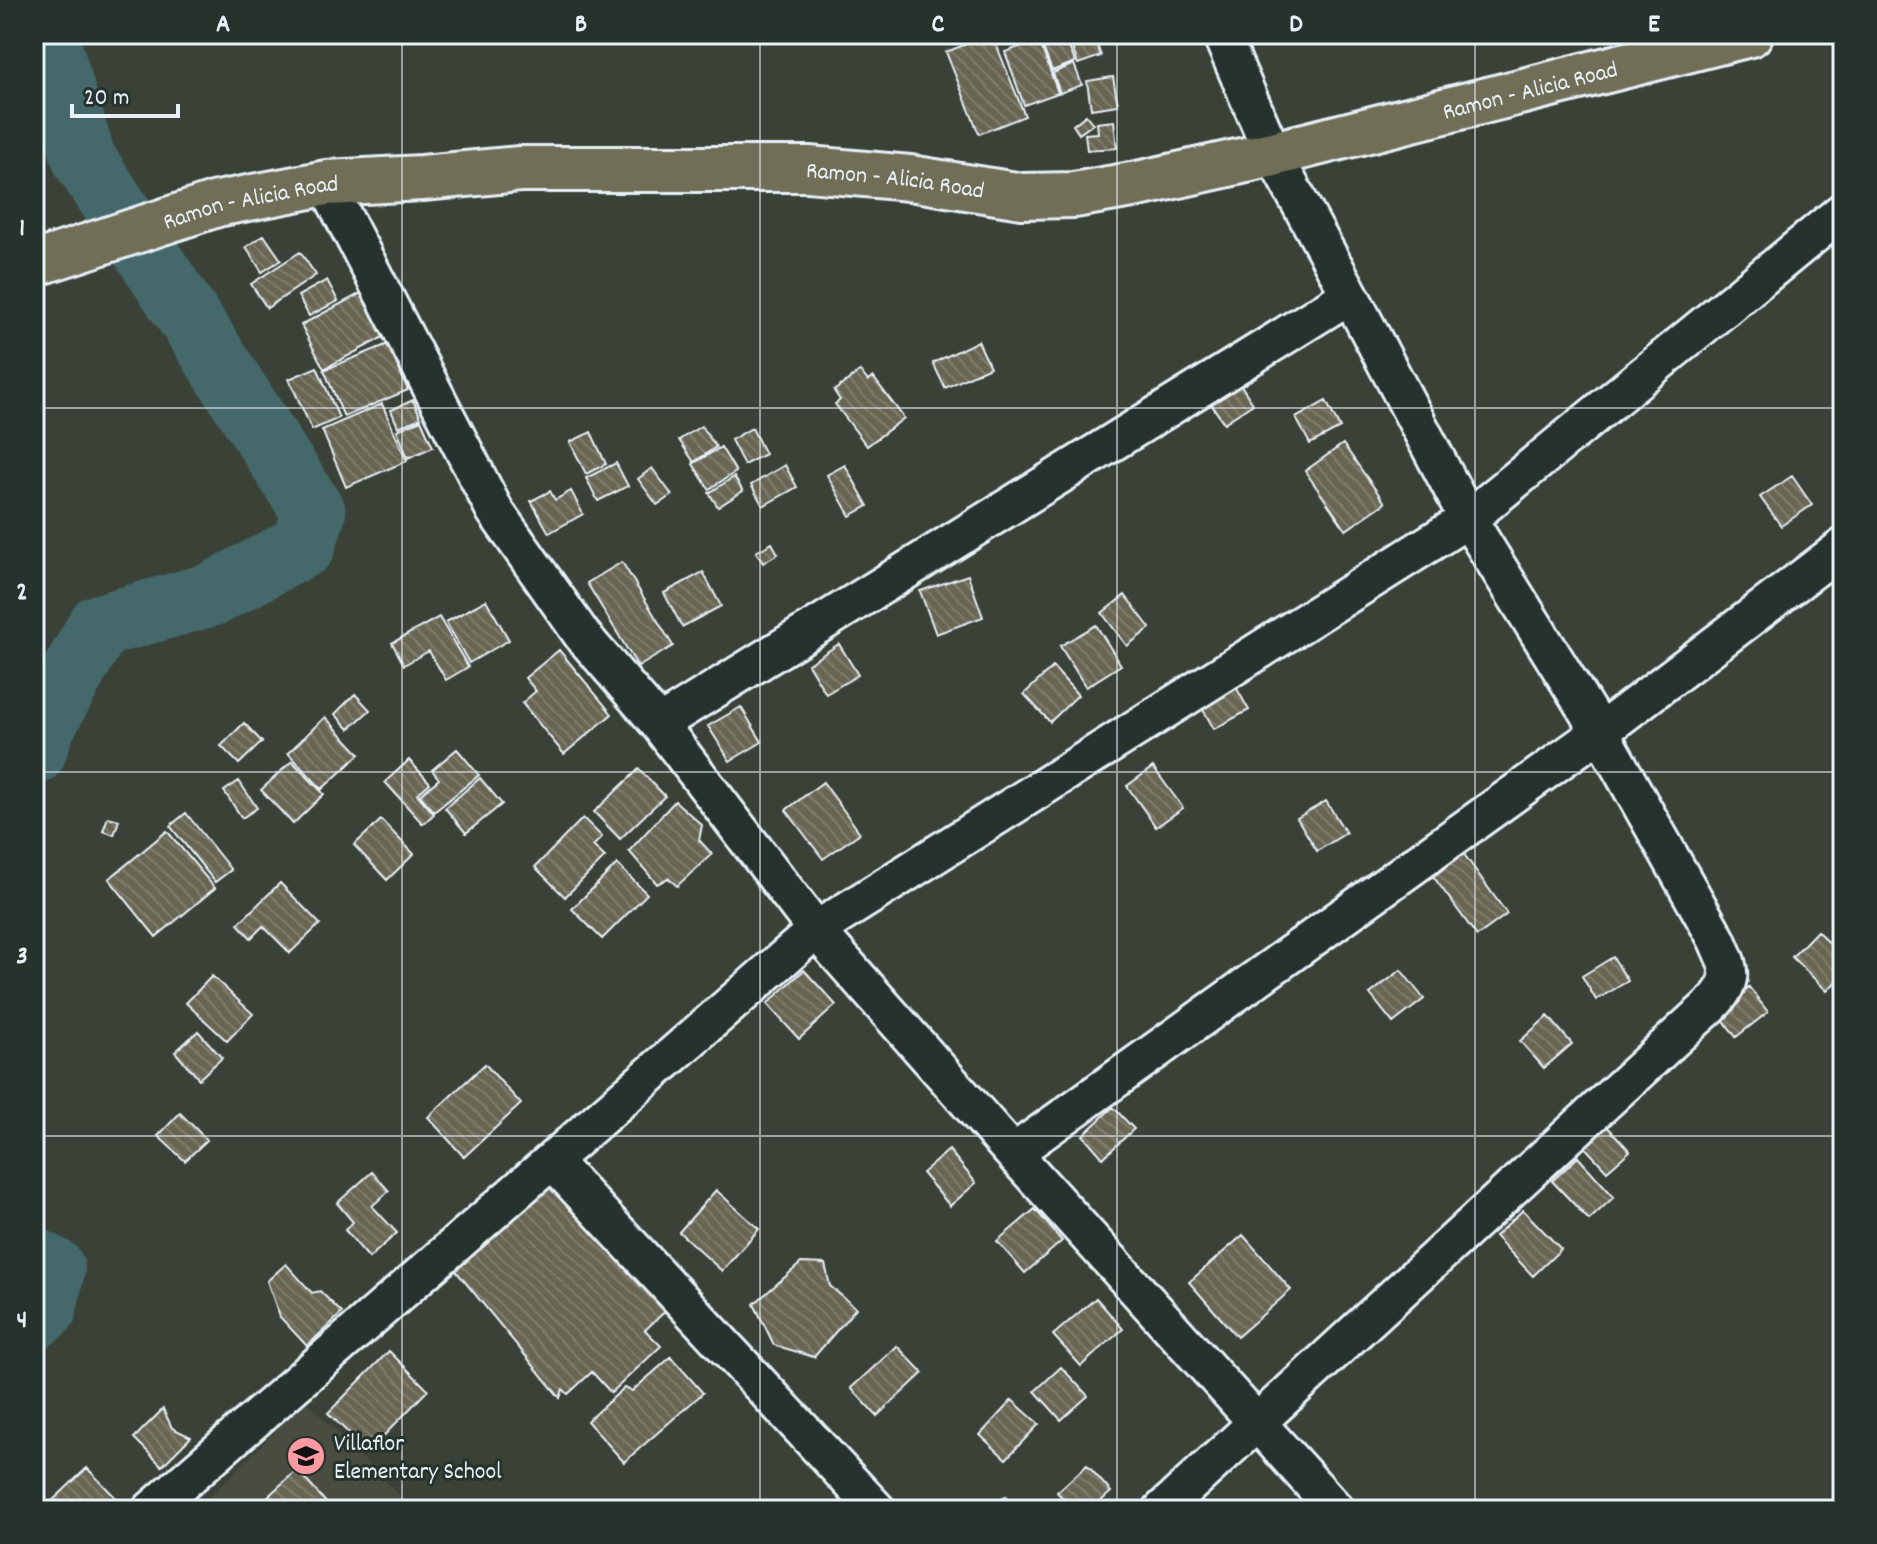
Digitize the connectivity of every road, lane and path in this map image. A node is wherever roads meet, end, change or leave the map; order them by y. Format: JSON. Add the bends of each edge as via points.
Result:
{"nodes":[{"id":1,"x":1221,"y":34,"type":"edge"},
{"id":2,"x":1750,"y":34,"type":"edge"},
{"id":3,"x":1273,"y":154,"type":"junction"},
{"id":4,"x":326,"y":183,"type":"junction"},
{"id":5,"x":1843,"y":211,"type":"edge"},
{"id":6,"x":34,"y":264,"type":"edge"},
{"id":7,"x":1350,"y":295,"type":"junction"},
{"id":8,"x":1468,"y":519,"type":"junction"},
{"id":9,"x":1843,"y":547,"type":"edge"},
{"id":10,"x":659,"y":724,"type":"junction"},
{"id":11,"x":1600,"y":732,"type":"junction"},
{"id":12,"x":816,"y":930,"type":"junction"},
{"id":13,"x":1013,"y":1153,"type":"junction"},
{"id":14,"x":552,"y":1161,"type":"junction"},
{"id":15,"x":1258,"y":1424,"type":"junction"},
{"id":16,"x":151,"y":1510,"type":"edge"},
{"id":17,"x":877,"y":1510,"type":"edge"},
{"id":18,"x":1162,"y":1510,"type":"edge"},
{"id":19,"x":1336,"y":1510,"type":"edge"}],
"edges":[{"from":1,"to":3,"type":"street"},
{"from":2,"to":3,"type":"main road","name":"Ramon - Alicia Road"},
{"from":3,"to":4,"type":"main road","name":"Ramon - Alicia Road","via":[[1074,195],[1022,196],[809,169],[520,169]]},
{"from":3,"to":7,"type":"street"},
{"from":4,"to":6,"type":"main road","name":"Ramon - Alicia Road","via":[[217,204]]},
{"from":4,"to":10,"type":"street","via":[[495,511],[582,635]]},
{"from":5,"to":8,"type":"street"},
{"from":7,"to":8,"type":"street"},
{"from":7,"to":10,"type":"street"},
{"from":8,"to":11,"type":"street"},
{"from":8,"to":12,"type":"street"},
{"from":9,"to":11,"type":"street"},
{"from":10,"to":12,"type":"street"},
{"from":11,"to":13,"type":"street"},
{"from":11,"to":15,"type":"street","via":[[1717,940],[1726,962],[1724,987]]},
{"from":12,"to":13,"type":"street"},
{"from":12,"to":14,"type":"street"},
{"from":13,"to":15,"type":"street"},
{"from":14,"to":16,"type":"street"},
{"from":14,"to":17,"type":"street"},
{"from":15,"to":18,"type":"street"},
{"from":15,"to":19,"type":"street"}]}
